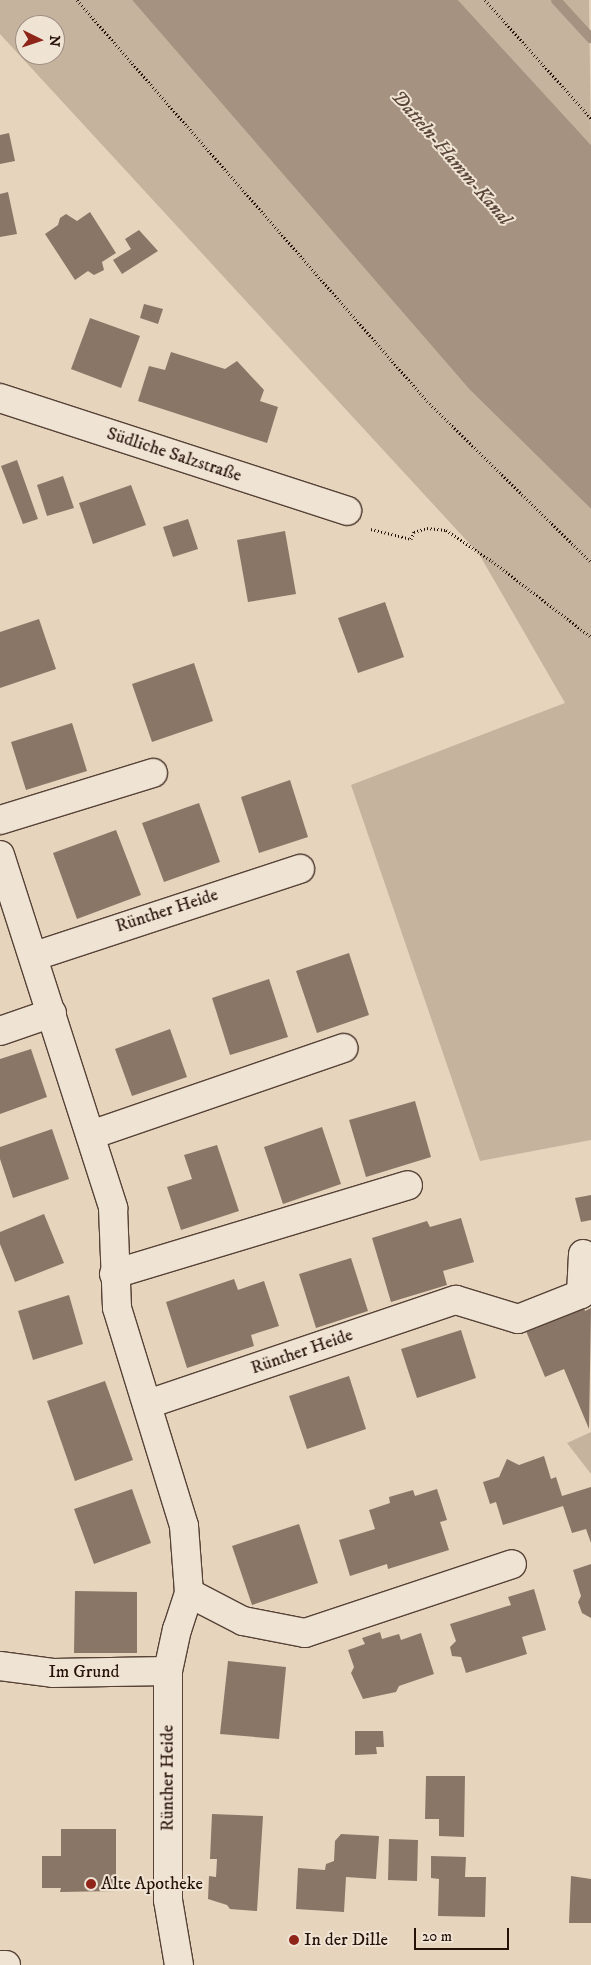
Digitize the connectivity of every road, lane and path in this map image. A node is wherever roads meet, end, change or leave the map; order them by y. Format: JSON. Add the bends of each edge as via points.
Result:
{"nodes":[{"id":1,"x":77,"y":0,"type":"edge"},
{"id":2,"x":485,"y":0,"type":"edge"},
{"id":3,"x":591,"y":118,"type":"edge"},
{"id":4,"x":0,"y":398,"type":"edge"},
{"id":5,"x":348,"y":512,"type":"joint"},
{"id":6,"x":591,"y":562,"type":"edge"},
{"id":7,"x":591,"y":637,"type":"edge"},
{"id":8,"x":153,"y":773,"type":"dead end"},
{"id":9,"x":0,"y":820,"type":"edge"},
{"id":10,"x":0,"y":854,"type":"edge"},
{"id":11,"x":300,"y":869,"type":"dead end"},
{"id":12,"x":35,"y":956,"type":"junction"},
{"id":13,"x":52,"y":1013,"type":"junction"},
{"id":14,"x":0,"y":1031,"type":"edge"},
{"id":15,"x":343,"y":1048,"type":"dead end"},
{"id":16,"x":91,"y":1135,"type":"junction"},
{"id":17,"x":408,"y":1186,"type":"dead end"},
{"id":18,"x":583,"y":1254,"type":"dead end"},
{"id":19,"x":114,"y":1274,"type":"junction"},
{"id":20,"x":148,"y":1404,"type":"junction"},
{"id":21,"x":512,"y":1564,"type":"dead end"},
{"id":22,"x":189,"y":1593,"type":"junction"},
{"id":23,"x":0,"y":1666,"type":"edge"},
{"id":24,"x":168,"y":1671,"type":"junction"},
{"id":25,"x":0,"y":1965,"type":"edge"},
{"id":26,"x":6,"y":1965,"type":"edge"},
{"id":27,"x":178,"y":1965,"type":"edge"}],
"edges":[{"from":1,"to":6,"type":"path","via":[[427,401]]},
{"from":2,"to":3,"type":"path"},
{"from":4,"to":5,"type":"street","name":"Südliche Salzstraße"},
{"from":5,"to":7,"type":"path","via":[[369,529],[411,538],[414,532],[428,528],[446,530],[492,560]]},
{"from":8,"to":9,"type":"street"},
{"from":10,"to":12,"type":"street","name":"Rünther Heide"},
{"from":11,"to":12,"type":"street","name":"Rünther Heide"},
{"from":12,"to":13,"type":"street","name":"Rünther Heide"},
{"from":13,"to":14,"type":"street"},
{"from":13,"to":16,"type":"street","name":"Rünther Heide"},
{"from":15,"to":16,"type":"street"},
{"from":16,"to":19,"type":"street","name":"Rünther Heide","via":[[113,1208]]},
{"from":17,"to":19,"type":"street"},
{"from":18,"to":20,"type":"street","name":"Rünther Heide","via":[[581,1294],[518,1319],[456,1300]]},
{"from":19,"to":20,"type":"street","name":"Rünther Heide","via":[[117,1308]]},
{"from":20,"to":22,"type":"street","name":"Rünther Heide","via":[[184,1526]]},
{"from":21,"to":22,"type":"street","via":[[305,1633],[242,1620]]},
{"from":22,"to":24,"type":"street","name":"Rünther Heide"},
{"from":23,"to":24,"type":"street","name":"Im Grund","via":[[53,1674]]},
{"from":24,"to":27,"type":"street","name":"Rünther Heide","via":[[168,1900]]},
{"from":25,"to":26,"type":"street"}]}
